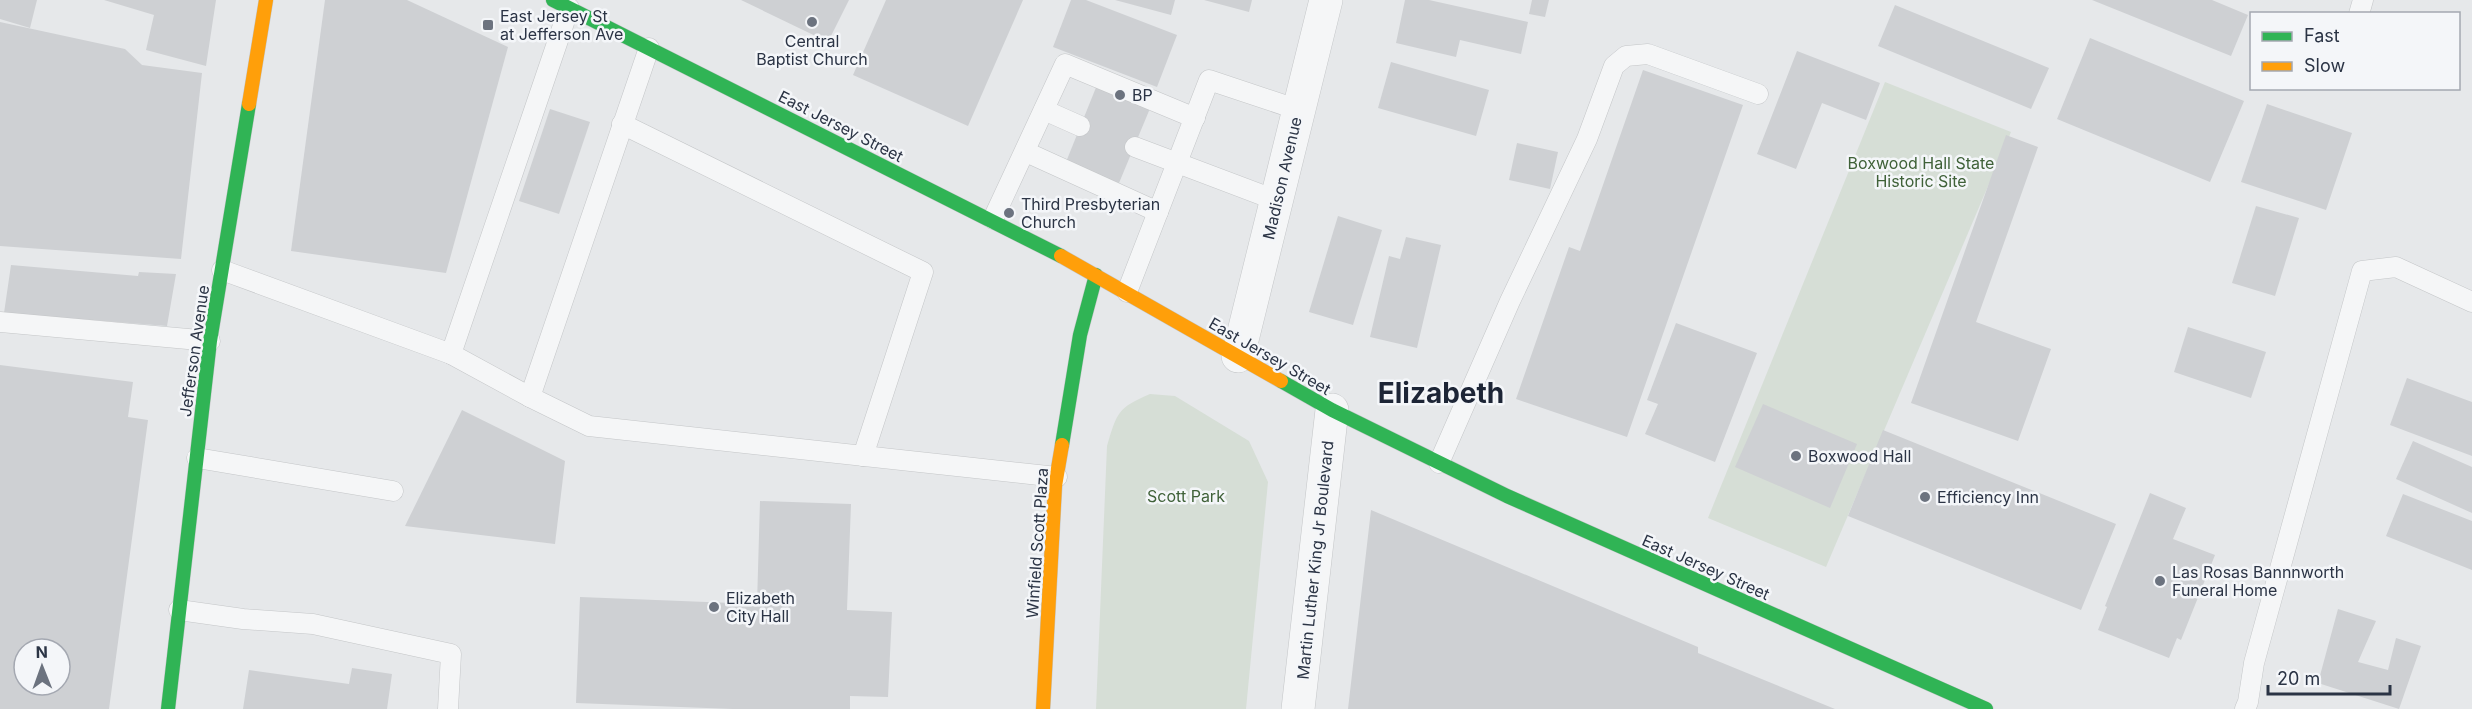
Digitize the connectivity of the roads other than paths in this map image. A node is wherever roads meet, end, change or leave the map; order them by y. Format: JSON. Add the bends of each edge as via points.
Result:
{"nodes":[{"id":1,"x":266,"y":0,"type":"edge"},
{"id":2,"x":1326,"y":0,"type":"edge"},
{"id":3,"x":561,"y":4,"type":"edge"},
{"id":4,"x":649,"y":48,"type":"junction"},
{"id":5,"x":1758,"y":94,"type":"dead end"},
{"id":6,"x":1044,"y":110,"type":"junction"},
{"id":7,"x":1299,"y":110,"type":"junction"},
{"id":8,"x":1195,"y":118,"type":"junction"},
{"id":9,"x":622,"y":124,"type":"junction"},
{"id":10,"x":1080,"y":126,"type":"dead end"},
{"id":11,"x":1135,"y":147,"type":"dead end"},
{"id":12,"x":1026,"y":152,"type":"junction"},
{"id":13,"x":1178,"y":164,"type":"junction"},
{"id":14,"x":1278,"y":201,"type":"junction"},
{"id":15,"x":1158,"y":212,"type":"junction"},
{"id":16,"x":993,"y":219,"type":"junction"},
{"id":17,"x":222,"y":270,"type":"junction"},
{"id":18,"x":1096,"y":275,"type":"junction"},
{"id":19,"x":1127,"y":292,"type":"junction"},
{"id":20,"x":2472,"y":302,"type":"edge"},
{"id":21,"x":0,"y":322,"type":"edge"},
{"id":22,"x":210,"y":341,"type":"junction"},
{"id":23,"x":451,"y":354,"type":"junction"},
{"id":24,"x":1238,"y":356,"type":"junction"},
{"id":25,"x":530,"y":397,"type":"junction"},
{"id":26,"x":1332,"y":410,"type":"junction"},
{"id":27,"x":863,"y":456,"type":"junction"},
{"id":28,"x":197,"y":458,"type":"junction"},
{"id":29,"x":1439,"y":463,"type":"junction"},
{"id":30,"x":1057,"y":477,"type":"junction"},
{"id":31,"x":393,"y":491,"type":"dead end"},
{"id":32,"x":180,"y":610,"type":"junction"},
{"id":33,"x":168,"y":709,"type":"edge"},
{"id":34,"x":448,"y":709,"type":"edge"},
{"id":35,"x":1043,"y":709,"type":"edge"},
{"id":36,"x":1299,"y":709,"type":"edge"},
{"id":37,"x":1986,"y":709,"type":"edge"},
{"id":38,"x":2245,"y":709,"type":"edge"}],
"edges":[{"from":1,"to":17,"type":"street","name":"Jefferson Avenue"},
{"from":2,"to":7,"type":"street","name":"Madison Avenue"},
{"from":3,"to":4,"type":"street","name":"East Jersey Street"},
{"from":3,"to":23,"type":"lane"},
{"from":4,"to":9,"type":"lane"},
{"from":4,"to":16,"type":"street","name":"East Jersey Street"},
{"from":5,"to":29,"type":"lane","via":[[1648,54],[1626,56],[1614,66],[1587,139],[1509,301]]},
{"from":6,"to":8,"type":"lane","via":[[1065,64]]},
{"from":6,"to":10,"type":"lane"},
{"from":6,"to":12,"type":"lane"},
{"from":7,"to":8,"type":"lane","via":[[1209,80]]},
{"from":7,"to":14,"type":"street","name":"Madison Avenue"},
{"from":8,"to":13,"type":"lane"},
{"from":9,"to":25,"type":"lane"},
{"from":9,"to":27,"type":"lane","via":[[922,272]]},
{"from":11,"to":13,"type":"lane"},
{"from":12,"to":15,"type":"lane"},
{"from":12,"to":16,"type":"lane"},
{"from":13,"to":14,"type":"lane"},
{"from":13,"to":15,"type":"lane"},
{"from":14,"to":24,"type":"street","name":"Madison Avenue"},
{"from":15,"to":19,"type":"lane"},
{"from":16,"to":18,"type":"street","name":"East Jersey Street"},
{"from":17,"to":22,"type":"street","name":"Jefferson Avenue"},
{"from":17,"to":23,"type":"lane"},
{"from":18,"to":19,"type":"street","name":"East Jersey Street"},
{"from":18,"to":30,"type":"street","name":"Winfield Scott Plaza","via":[[1080,335]]},
{"from":19,"to":24,"type":"street","name":"East Jersey Street"},
{"from":20,"to":38,"type":"lane","via":[[2396,267],[2362,271],[2254,663]]},
{"from":21,"to":22,"type":"lane"},
{"from":22,"to":28,"type":"street","name":"Jefferson Avenue"},
{"from":23,"to":25,"type":"lane"},
{"from":24,"to":26,"type":"street","name":"East Jersey Street"},
{"from":25,"to":27,"type":"lane","via":[[590,426]]},
{"from":26,"to":29,"type":"street","name":"East Jersey Street"},
{"from":26,"to":36,"type":"street","name":"Martin Luther King Jr Boulevard"},
{"from":27,"to":30,"type":"lane"},
{"from":28,"to":31,"type":"lane"},
{"from":28,"to":32,"type":"street","name":"Jefferson Avenue"},
{"from":29,"to":37,"type":"street","name":"East Jersey Street"},
{"from":30,"to":35,"type":"street","name":"Winfield Scott Plaza"},
{"from":32,"to":33,"type":"street","name":"Jefferson Avenue"},
{"from":32,"to":34,"type":"lane","via":[[313,624],[451,654]]}]}
